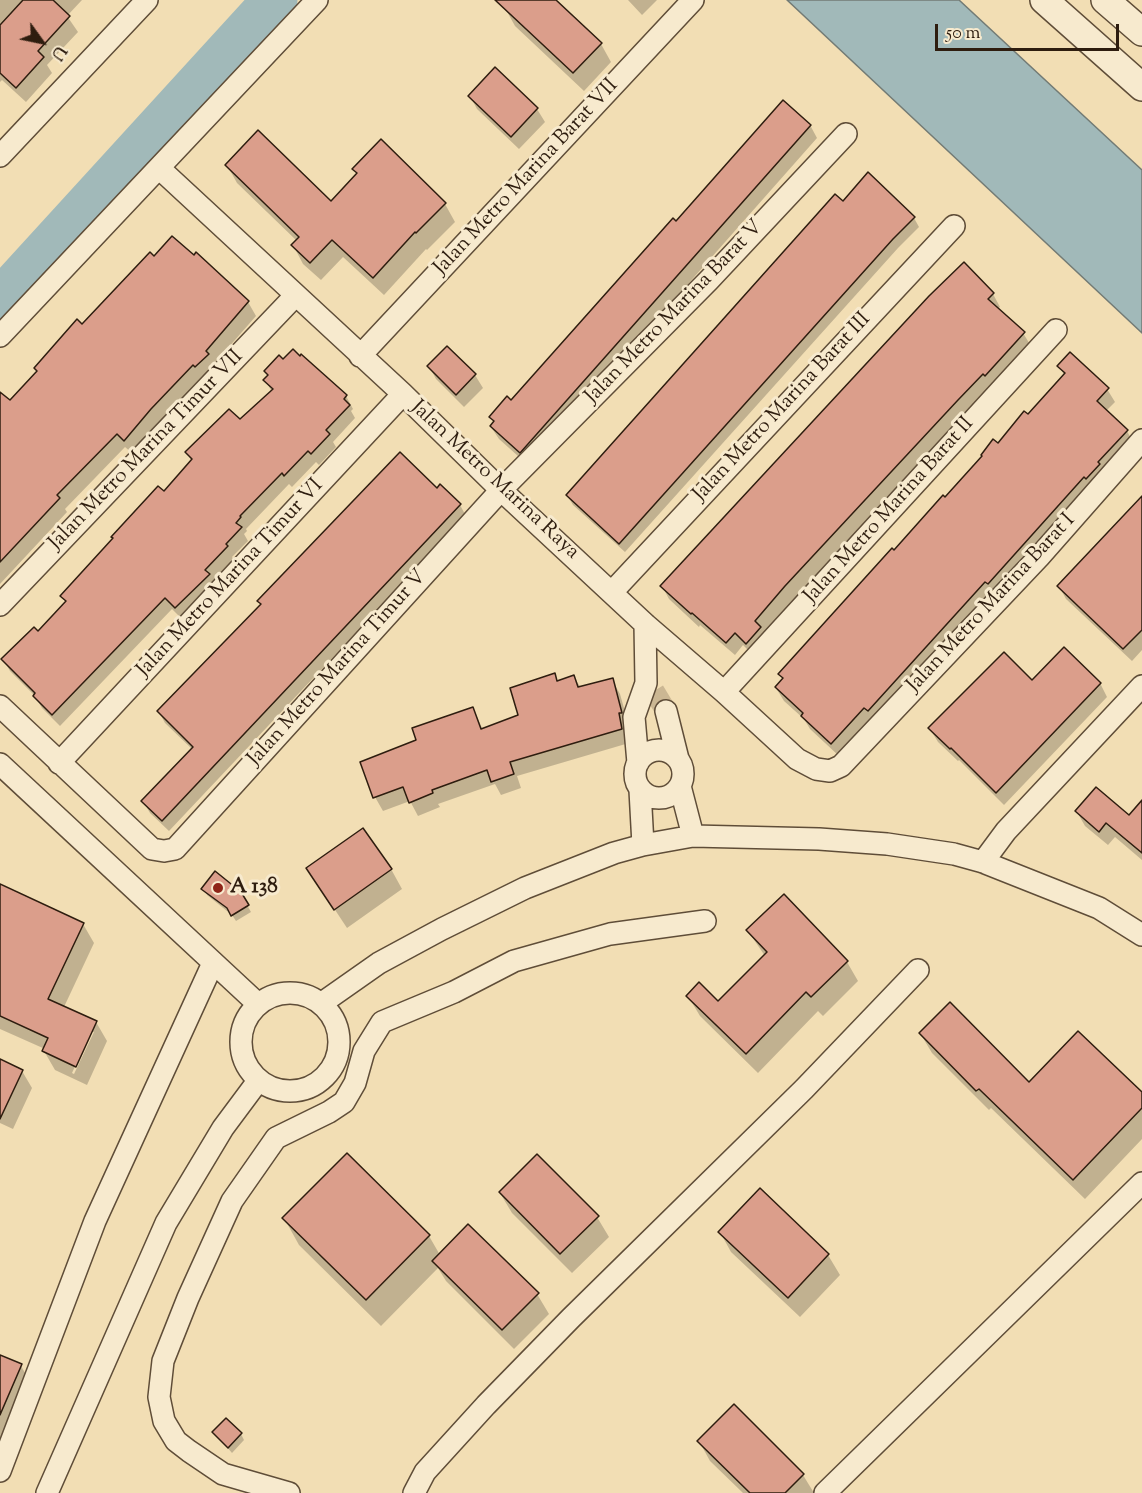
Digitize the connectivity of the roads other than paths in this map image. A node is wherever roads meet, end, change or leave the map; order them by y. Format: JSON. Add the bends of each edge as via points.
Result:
{"nodes":[{"id":1,"x":147,"y":0,"type":"edge"},
{"id":2,"x":317,"y":0,"type":"edge"},
{"id":3,"x":693,"y":0,"type":"edge"},
{"id":4,"x":1044,"y":0,"type":"edge"},
{"id":5,"x":1106,"y":0,"type":"edge"},
{"id":6,"x":1142,"y":32,"type":"edge"},
{"id":7,"x":1142,"y":87,"type":"edge"},
{"id":8,"x":846,"y":134,"type":"dead end"},
{"id":9,"x":0,"y":156,"type":"edge"},
{"id":10,"x":159,"y":168,"type":"junction"},
{"id":11,"x":954,"y":226,"type":"dead end"},
{"id":12,"x":295,"y":296,"type":"junction"},
{"id":13,"x":1056,"y":330,"type":"dead end"},
{"id":14,"x":0,"y":336,"type":"edge"},
{"id":15,"x":360,"y":356,"type":"junction"},
{"id":16,"x":403,"y":394,"type":"junction"},
{"id":17,"x":1142,"y":440,"type":"edge"},
{"id":18,"x":501,"y":490,"type":"junction"},
{"id":19,"x":612,"y":592,"type":"junction"},
{"id":20,"x":0,"y":605,"type":"edge"},
{"id":21,"x":645,"y":624,"type":"junction"},
{"id":22,"x":1142,"y":686,"type":"edge"},
{"id":23,"x":724,"y":692,"type":"junction"},
{"id":24,"x":0,"y":706,"type":"edge"},
{"id":25,"x":666,"y":711,"type":"tunnel mouth"},
{"id":26,"x":678,"y":759,"type":"junction"},
{"id":27,"x":59,"y":763,"type":"junction"},
{"id":28,"x":638,"y":763,"type":"junction"},
{"id":29,"x":0,"y":766,"type":"edge"},
{"id":30,"x":841,"y":766,"type":"joint"},
{"id":31,"x":680,"y":786,"type":"junction"},
{"id":32,"x":640,"y":790,"type":"junction"},
{"id":33,"x":693,"y":836,"type":"junction"},
{"id":34,"x":643,"y":845,"type":"junction"},
{"id":35,"x":983,"y":861,"type":"junction"},
{"id":36,"x":705,"y":921,"type":"dead end"},
{"id":37,"x":1139,"y":927,"type":"edge"},
{"id":38,"x":213,"y":963,"type":"junction"},
{"id":39,"x":918,"y":970,"type":"dead end"},
{"id":40,"x":258,"y":1004,"type":"junction"},
{"id":41,"x":322,"y":1004,"type":"junction"},
{"id":42,"x":258,"y":1081,"type":"junction"},
{"id":43,"x":1142,"y":1183,"type":"edge"},
{"id":44,"x":0,"y":1471,"type":"edge"},
{"id":45,"x":47,"y":1493,"type":"edge"},
{"id":46,"x":289,"y":1493,"type":"edge"},
{"id":47,"x":414,"y":1493,"type":"edge"},
{"id":48,"x":825,"y":1493,"type":"edge"}],
"edges":[{"from":1,"to":9,"type":"street"},
{"from":2,"to":10,"type":"street"},
{"from":3,"to":15,"type":"street","name":"Jalan Metro Marina Barat VII"},
{"from":4,"to":7,"type":"street"},
{"from":5,"to":6,"type":"street"},
{"from":8,"to":18,"type":"street","name":"Jalan Metro Marina Barat V","via":[[709,280]]},
{"from":10,"to":12,"type":"street","name":"Jalan Metro Marina Raya"},
{"from":10,"to":14,"type":"street"},
{"from":11,"to":19,"type":"street","name":"Jalan Metro Marina Barat III"},
{"from":12,"to":15,"type":"street","name":"Jalan Metro Marina Raya"},
{"from":12,"to":20,"type":"street","name":"Jalan Metro Marina Timur VII"},
{"from":13,"to":23,"type":"street","name":"Jalan Metro Marina Barat II"},
{"from":15,"to":16,"type":"street","name":"Jalan Metro Marina Raya"},
{"from":16,"to":18,"type":"street","name":"Jalan Metro Marina Raya"},
{"from":16,"to":27,"type":"street","name":"Jalan Metro Marina Timur VI"},
{"from":17,"to":30,"type":"street","name":"Jalan Metro Marina Barat I"},
{"from":18,"to":19,"type":"street","name":"Jalan Metro Marina Raya"},
{"from":18,"to":27,"type":"street","name":"Jalan Metro Marina Timur V","via":[[175,849],[153,849]]},
{"from":19,"to":21,"type":"street","name":"Jalan Metro Marina Raya"},
{"from":21,"to":23,"type":"street","name":"Jalan Metro Marina Raya"},
{"from":21,"to":28,"type":"street","via":[[650,687],[634,717]]},
{"from":22,"to":35,"type":"street","via":[[1006,831]]},
{"from":23,"to":30,"type":"street","name":"Jalan Metro Marina Raya","via":[[796,759],[816,769],[830,771]]},
{"from":24,"to":27,"type":"street"},
{"from":25,"to":26,"type":"street"},
{"from":26,"to":28,"type":"street","via":[[662,750],[652,751]]},
{"from":26,"to":31,"type":"street","via":[[683,777]]},
{"from":28,"to":32,"type":"street","via":[[634,772]]},
{"from":29,"to":38,"type":"street"},
{"from":31,"to":32,"type":"street","via":[[666,798],[656,799]]},
{"from":31,"to":33,"type":"street"},
{"from":32,"to":34,"type":"street"},
{"from":33,"to":34,"type":"street"},
{"from":33,"to":35,"type":"street","via":[[887,844]]},
{"from":34,"to":41,"type":"street","via":[[525,888],[459,920],[379,963]]},
{"from":35,"to":37,"type":"street"},
{"from":36,"to":46,"type":"street","via":[[610,934],[514,961],[382,1022],[364,1052],[355,1083],[344,1102],[276,1138],[232,1201],[193,1287],[163,1361],[159,1397],[164,1421],[176,1441],[189,1452],[223,1473]]},
{"from":38,"to":40,"type":"street"},
{"from":38,"to":44,"type":"street","via":[[95,1221]]},
{"from":39,"to":47,"type":"street","via":[[804,1089],[509,1381],[425,1472]]},
{"from":40,"to":41,"type":"street","via":[[278,993],[301,994]]},
{"from":40,"to":42,"type":"street","via":[[248,1015],[240,1042],[245,1064]]},
{"from":41,"to":42,"type":"street","via":[[335,1021],[340,1043],[334,1065],[321,1082],[300,1091],[278,1091]]},
{"from":42,"to":45,"type":"street","via":[[222,1128],[166,1223]]},
{"from":43,"to":48,"type":"street"}]}
